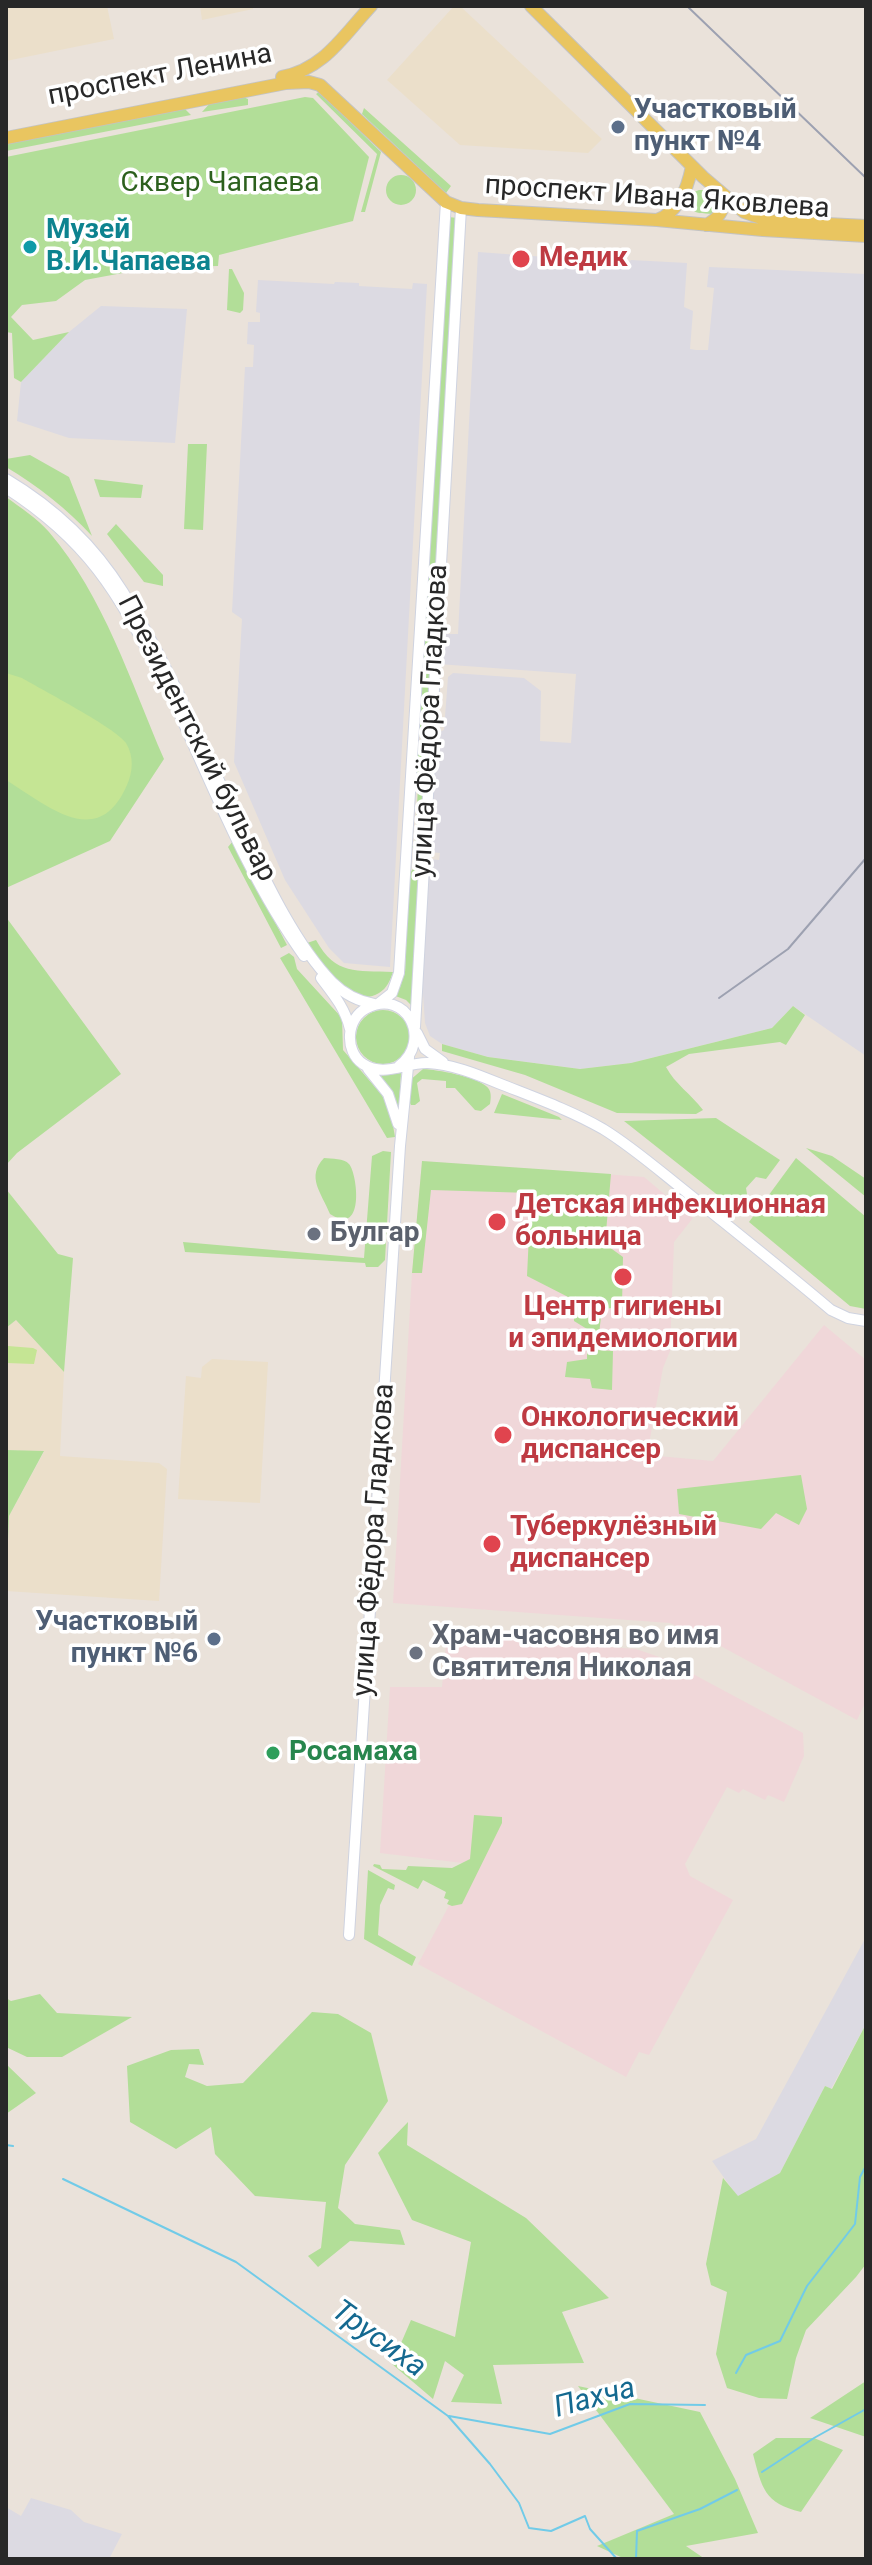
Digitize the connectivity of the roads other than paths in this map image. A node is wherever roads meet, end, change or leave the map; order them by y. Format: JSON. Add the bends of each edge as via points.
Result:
{"nodes":[{"id":1,"x":371,"y":6,"type":"edge"},
{"id":2,"x":531,"y":6,"type":"edge"},
{"id":3,"x":320,"y":62,"type":"junction"},
{"id":4,"x":320,"y":85,"type":"junction"},
{"id":5,"x":6,"y":130,"type":"edge"},
{"id":6,"x":6,"y":138,"type":"edge"},
{"id":7,"x":692,"y":166,"type":"junction"},
{"id":8,"x":723,"y":196,"type":"junction"},
{"id":9,"x":446,"y":202,"type":"junction"},
{"id":10,"x":461,"y":208,"type":"junction"},
{"id":11,"x":657,"y":220,"type":"junction"},
{"id":12,"x":705,"y":225,"type":"junction"},
{"id":13,"x":866,"y":226,"type":"edge"},
{"id":14,"x":866,"y":236,"type":"edge"},
{"id":15,"x":433,"y":415,"type":"junction"},
{"id":16,"x":449,"y":416,"type":"junction"},
{"id":17,"x":6,"y":479,"type":"edge"},
{"id":18,"x":6,"y":488,"type":"edge"},
{"id":19,"x":192,"y":731,"type":"junction"},
{"id":20,"x":413,"y":742,"type":"junction"},
{"id":21,"x":430,"y":742,"type":"junction"},
{"id":22,"x":405,"y":861,"type":"junction"},
{"id":23,"x":423,"y":861,"type":"junction"},
{"id":24,"x":377,"y":1004,"type":"junction"},
{"id":25,"x":415,"y":1029,"type":"junction"},
{"id":26,"x":350,"y":1031,"type":"junction"},
{"id":27,"x":405,"y":1063,"type":"junction"},
{"id":28,"x":365,"y":1065,"type":"junction"},
{"id":29,"x":451,"y":1067,"type":"junction"},
{"id":30,"x":400,"y":1146,"type":"junction"},
{"id":31,"x":866,"y":1321,"type":"edge"},
{"id":32,"x":349,"y":1935,"type":"dead end"}],
"edges":[{"from":1,"to":3,"type":"main road","name":"проспект Ленина"},
{"from":2,"to":7,"type":"main road","name":"проспект Ивана Яковлева"},
{"from":3,"to":4,"type":"main road"},
{"from":3,"to":5,"type":"main road","name":"проспект Ленина","via":[[290,75]]},
{"from":4,"to":6,"type":"main road","name":"проспект Ленина","via":[[294,82]]},
{"from":4,"to":9,"type":"main road"},
{"from":7,"to":8,"type":"main road","name":"проспект Ивана Яковлева"},
{"from":7,"to":11,"type":"main road","via":[[673,210]]},
{"from":8,"to":12,"type":"main road","via":[[719,217]]},
{"from":8,"to":13,"type":"main road","name":"проспект Ивана Яковлева","via":[[761,219]]},
{"from":9,"to":10,"type":"main road","name":"проспект Ивана Яковлева"},
{"from":9,"to":15,"type":"main road","name":"улица Фёдора Гладкова"},
{"from":10,"to":11,"type":"main road","name":"проспект Ивана Яковлева"},
{"from":10,"to":16,"type":"main road","name":"улица Фёдора Гладкова"},
{"from":11,"to":12,"type":"main road","name":"проспект Ивана Яковлева"},
{"from":12,"to":14,"type":"main road","name":"проспект Ивана Яковлева"},
{"from":15,"to":16,"type":"main road"},
{"from":15,"to":20,"type":"main road","name":"улица Фёдора Гладкова"},
{"from":16,"to":21,"type":"main road","name":"улица Фёдора Гладкова"},
{"from":17,"to":19,"type":"main road","name":"Президентский бульвар","via":[[66,523],[103,562],[142,624]]},
{"from":18,"to":19,"type":"main road","name":"Президентский бульвар","via":[[53,522],[107,579]]},
{"from":19,"to":24,"type":"main road","name":"Президентский бульвар","via":[[308,951],[340,989]]},
{"from":19,"to":26,"type":"main road","name":"Президентский бульвар","via":[[272,906],[339,1000]]},
{"from":20,"to":21,"type":"main road"},
{"from":20,"to":22,"type":"main road","name":"улица Фёдора Гладкова"},
{"from":21,"to":23,"type":"main road","name":"улица Фёдора Гладкова"},
{"from":22,"to":23,"type":"main road"},
{"from":22,"to":24,"type":"main road","name":"улица Фёдора Гладкова","via":[[399,973],[392,993]]},
{"from":23,"to":25,"type":"main road","name":"улица Фёдора Гладкова"},
{"from":24,"to":25,"type":"main road","via":[[399,1008]]},
{"from":24,"to":26,"type":"main road","via":[[357,1016]]},
{"from":25,"to":27,"type":"main road"},
{"from":25,"to":29,"type":"main road","via":[[425,1049]]},
{"from":26,"to":28,"type":"main road","via":[[353,1051]]},
{"from":27,"to":28,"type":"main road","via":[[379,1070]]},
{"from":27,"to":29,"type":"main road"},
{"from":27,"to":30,"type":"main road","name":"улица Фёдора Гладкова"},
{"from":28,"to":30,"type":"main road","name":"улица Фёдора Гладкова","via":[[395,1109]]},
{"from":29,"to":31,"type":"main road","via":[[605,1131],[831,1310]]},
{"from":30,"to":32,"type":"main road","name":"улица Фёдора Гладкова"}]}
